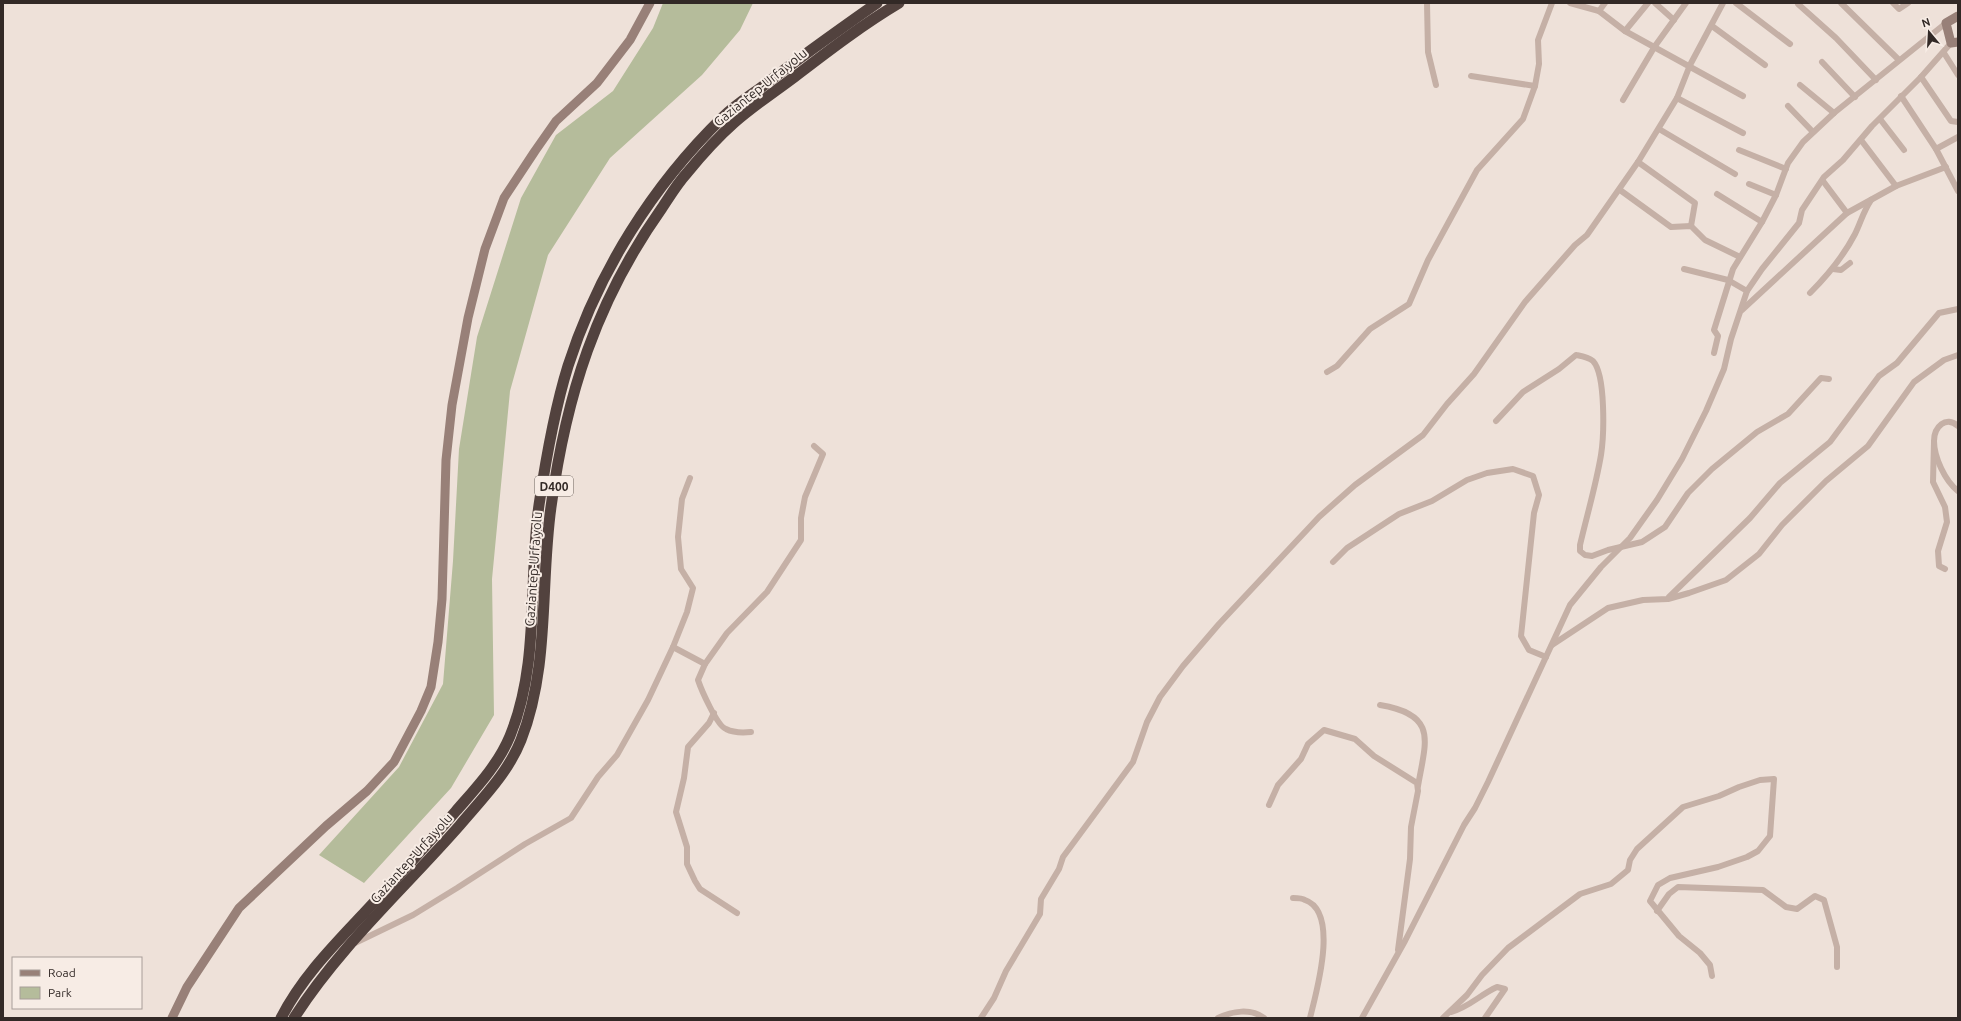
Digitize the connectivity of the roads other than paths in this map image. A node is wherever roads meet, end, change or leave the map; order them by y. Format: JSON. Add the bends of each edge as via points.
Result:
{"nodes":[{"id":1,"x":650,"y":3,"type":"edge"},
{"id":2,"x":877,"y":3,"type":"edge"},
{"id":3,"x":899,"y":3,"type":"edge"},
{"id":4,"x":1427,"y":3,"type":"edge"},
{"id":5,"x":1552,"y":3,"type":"edge"},
{"id":6,"x":1570,"y":3,"type":"edge"},
{"id":7,"x":1605,"y":3,"type":"edge"},
{"id":8,"x":1648,"y":3,"type":"edge"},
{"id":9,"x":1655,"y":3,"type":"edge"},
{"id":10,"x":1686,"y":3,"type":"edge"},
{"id":11,"x":1736,"y":3,"type":"edge"},
{"id":12,"x":1841,"y":3,"type":"edge"},
{"id":13,"x":1892,"y":3,"type":"edge"},
{"id":14,"x":1908,"y":3,"type":"edge"},
{"id":15,"x":1720,"y":4,"type":"edge"},
{"id":16,"x":1798,"y":4,"type":"dead end"},
{"id":17,"x":1599,"y":11,"type":"junction"},
{"id":18,"x":1958,"y":16,"type":"edge"},
{"id":19,"x":1674,"y":20,"type":"junction"},
{"id":20,"x":1946,"y":23,"type":"junction"},
{"id":21,"x":1712,"y":26,"type":"junction"},
{"id":22,"x":1625,"y":31,"type":"junction"},
{"id":23,"x":1955,"y":43,"type":"edge"},
{"id":24,"x":1790,"y":44,"type":"dead end"},
{"id":25,"x":1655,"y":46,"type":"junction"},
{"id":26,"x":1944,"y":53,"type":"junction"},
{"id":27,"x":1899,"y":60,"type":"junction"},
{"id":28,"x":1822,"y":62,"type":"dead end"},
{"id":29,"x":1690,"y":65,"type":"junction"},
{"id":30,"x":1765,"y":65,"type":"dead end"},
{"id":31,"x":1958,"y":75,"type":"edge"},
{"id":32,"x":1471,"y":76,"type":"dead end"},
{"id":33,"x":1921,"y":77,"type":"junction"},
{"id":34,"x":1876,"y":80,"type":"junction"},
{"id":35,"x":1436,"y":85,"type":"dead end"},
{"id":36,"x":1800,"y":85,"type":"dead end"},
{"id":37,"x":1535,"y":86,"type":"junction"},
{"id":38,"x":1743,"y":96,"type":"dead end"},
{"id":39,"x":1901,"y":96,"type":"junction"},
{"id":40,"x":1855,"y":97,"type":"junction"},
{"id":41,"x":1677,"y":98,"type":"junction"},
{"id":42,"x":1623,"y":100,"type":"dead end"},
{"id":43,"x":1788,"y":106,"type":"dead end"},
{"id":44,"x":1834,"y":113,"type":"junction"},
{"id":45,"x":1880,"y":119,"type":"junction"},
{"id":46,"x":1958,"y":122,"type":"edge"},
{"id":47,"x":1659,"y":129,"type":"junction"},
{"id":48,"x":1813,"y":132,"type":"junction"},
{"id":49,"x":1743,"y":133,"type":"dead end"},
{"id":50,"x":1958,"y":137,"type":"edge"},
{"id":51,"x":1861,"y":140,"type":"junction"},
{"id":52,"x":1936,"y":149,"type":"junction"},
{"id":53,"x":1739,"y":150,"type":"dead end"},
{"id":54,"x":1904,"y":150,"type":"dead end"},
{"id":55,"x":1638,"y":162,"type":"junction"},
{"id":56,"x":1946,"y":167,"type":"junction"},
{"id":57,"x":1786,"y":169,"type":"junction"},
{"id":58,"x":1735,"y":174,"type":"dead end"},
{"id":59,"x":1823,"y":181,"type":"junction"},
{"id":60,"x":1749,"y":184,"type":"dead end"},
{"id":61,"x":1896,"y":186,"type":"junction"},
{"id":62,"x":1620,"y":190,"type":"junction"},
{"id":63,"x":1958,"y":191,"type":"edge"},
{"id":64,"x":1717,"y":194,"type":"dead end"},
{"id":65,"x":1776,"y":195,"type":"junction"},
{"id":66,"x":1871,"y":199,"type":"junction"},
{"id":67,"x":1847,"y":213,"type":"junction"},
{"id":68,"x":1762,"y":222,"type":"junction"},
{"id":69,"x":1691,"y":226,"type":"junction"},
{"id":70,"x":1740,"y":257,"type":"junction"},
{"id":71,"x":1850,"y":263,"type":"dead end"},
{"id":72,"x":1684,"y":269,"type":"dead end"},
{"id":73,"x":1832,"y":269,"type":"junction"},
{"id":74,"x":1728,"y":280,"type":"junction"},
{"id":75,"x":1747,"y":291,"type":"junction"},
{"id":76,"x":1810,"y":293,"type":"dead end"},
{"id":77,"x":1958,"y":309,"type":"edge"},
{"id":78,"x":1742,"y":311,"type":"junction"},
{"id":79,"x":1714,"y":353,"type":"dead end"},
{"id":80,"x":1958,"y":355,"type":"edge"},
{"id":81,"x":1327,"y":372,"type":"dead end"},
{"id":82,"x":1829,"y":379,"type":"dead end"},
{"id":83,"x":1496,"y":421,"type":"dead end"},
{"id":84,"x":1958,"y":426,"type":"edge"},
{"id":85,"x":1934,"y":442,"type":"junction"},
{"id":86,"x":814,"y":446,"type":"dead end"},
{"id":87,"x":690,"y":478,"type":"dead end"},
{"id":88,"x":1958,"y":491,"type":"edge"},
{"id":89,"x":1622,"y":546,"type":"junction"},
{"id":90,"x":1333,"y":562,"type":"dead end"},
{"id":91,"x":1944,"y":569,"type":"dead end"},
{"id":92,"x":1668,"y":598,"type":"junction"},
{"id":93,"x":1552,"y":645,"type":"junction"},
{"id":94,"x":673,"y":647,"type":"junction"},
{"id":95,"x":1546,"y":657,"type":"junction"},
{"id":96,"x":705,"y":664,"type":"junction"},
{"id":97,"x":1380,"y":704,"type":"dead end"},
{"id":98,"x":714,"y":713,"type":"junction"},
{"id":99,"x":751,"y":732,"type":"dead end"},
{"id":100,"x":1418,"y":786,"type":"junction"},
{"id":101,"x":1269,"y":805,"type":"dead end"},
{"id":102,"x":1293,"y":898,"type":"dead end"},
{"id":103,"x":1657,"y":911,"type":"junction"},
{"id":104,"x":737,"y":912,"type":"dead end"},
{"id":105,"x":350,"y":945,"type":"junction"},
{"id":106,"x":1398,"y":953,"type":"junction"},
{"id":107,"x":1836,"y":967,"type":"dead end"},
{"id":108,"x":1712,"y":976,"type":"dead end"},
{"id":109,"x":1450,"y":1012,"type":"junction"},
{"id":110,"x":172,"y":1018,"type":"edge"},
{"id":111,"x":281,"y":1018,"type":"edge"},
{"id":112,"x":294,"y":1018,"type":"edge"},
{"id":113,"x":981,"y":1018,"type":"edge"},
{"id":114,"x":1218,"y":1018,"type":"edge"},
{"id":115,"x":1264,"y":1018,"type":"edge"},
{"id":116,"x":1310,"y":1018,"type":"edge"},
{"id":117,"x":1362,"y":1018,"type":"edge"},
{"id":118,"x":1443,"y":1018,"type":"edge"},
{"id":119,"x":1485,"y":1018,"type":"edge"}],
"edges":[{"from":1,"to":110,"type":"street","via":[[630,40],[597,83],[556,121],[512,184],[504,198],[485,249],[468,318],[452,406],[446,460],[442,599],[438,642],[431,688],[421,711],[394,762],[372,786],[239,908],[187,987]]},
{"from":2,"to":111,"type":"highway","name":"Gaziantep-Urfa yolu","number":"D400","via":[[725,115],[676,166],[618,253],[580,333],[556,411],[539,508],[527,675],[510,737],[484,778],[425,847],[322,958]]},
{"from":3,"to":105,"type":"highway","name":"Gaziantep-Urfa yolu","number":"D400","via":[[815,61],[733,123],[685,174],[643,234],[625,265],[592,338],[580,369],[568,414],[551,510],[538,677],[521,742],[494,786]]},
{"from":4,"to":35,"type":"street","via":[[1428,52]]},
{"from":5,"to":37,"type":"street","via":[[1538,40],[1539,64]]},
{"from":6,"to":17,"type":"street"},
{"from":7,"to":17,"type":"street"},
{"from":8,"to":22,"type":"street"},
{"from":9,"to":19,"type":"street"},
{"from":10,"to":19,"type":"street"},
{"from":11,"to":24,"type":"street"},
{"from":12,"to":27,"type":"street"},
{"from":13,"to":14,"type":"street","via":[[1899,9]]},
{"from":15,"to":21,"type":"street"},
{"from":16,"to":34,"type":"street","via":[[1836,38]]},
{"from":17,"to":22,"type":"street"},
{"from":18,"to":20,"type":"street"},
{"from":19,"to":25,"type":"street"},
{"from":20,"to":23,"type":"street"},
{"from":20,"to":27,"type":"street"},
{"from":21,"to":29,"type":"street"},
{"from":21,"to":30,"type":"street"},
{"from":22,"to":25,"type":"street"},
{"from":23,"to":26,"type":"street"},
{"from":25,"to":29,"type":"street"},
{"from":25,"to":42,"type":"street"},
{"from":26,"to":31,"type":"street"},
{"from":26,"to":33,"type":"street"},
{"from":27,"to":34,"type":"street"},
{"from":28,"to":40,"type":"street"},
{"from":29,"to":38,"type":"street"},
{"from":29,"to":41,"type":"street"},
{"from":32,"to":37,"type":"street"},
{"from":33,"to":39,"type":"street"},
{"from":33,"to":46,"type":"street","via":[[1951,121]]},
{"from":34,"to":40,"type":"street"},
{"from":36,"to":44,"type":"street"},
{"from":37,"to":81,"type":"street","via":[[1522,119],[1477,170],[1428,260],[1409,304],[1370,329],[1337,366]]},
{"from":39,"to":45,"type":"street"},
{"from":39,"to":52,"type":"street"},
{"from":40,"to":44,"type":"street"},
{"from":41,"to":47,"type":"street"},
{"from":41,"to":49,"type":"street"},
{"from":43,"to":48,"type":"street"},
{"from":44,"to":48,"type":"street"},
{"from":45,"to":51,"type":"street"},
{"from":45,"to":54,"type":"street"},
{"from":47,"to":55,"type":"street"},
{"from":47,"to":58,"type":"street"},
{"from":48,"to":57,"type":"street","via":[[1803,142]]},
{"from":50,"to":52,"type":"street"},
{"from":51,"to":59,"type":"street"},
{"from":51,"to":61,"type":"street"},
{"from":52,"to":56,"type":"street"},
{"from":53,"to":57,"type":"street"},
{"from":55,"to":62,"type":"street"},
{"from":55,"to":69,"type":"street","via":[[1695,203]]},
{"from":56,"to":61,"type":"street"},
{"from":56,"to":63,"type":"street"},
{"from":57,"to":65,"type":"street"},
{"from":59,"to":67,"type":"street"},
{"from":59,"to":75,"type":"street","via":[[1802,210],[1799,223]]},
{"from":60,"to":65,"type":"street"},
{"from":61,"to":66,"type":"street"},
{"from":62,"to":69,"type":"street","via":[[1671,227]]},
{"from":62,"to":113,"type":"street","via":[[1587,235],[1575,245],[1525,302],[1474,374],[1423,435],[1355,484],[1319,516],[1183,666],[1160,697],[1147,722],[1133,762],[1063,857],[1059,869],[1041,899],[1040,914],[1013,957],[994,998]]},
{"from":64,"to":68,"type":"street"},
{"from":65,"to":68,"type":"street"},
{"from":66,"to":67,"type":"street"},
{"from":66,"to":73,"type":"street","via":[[1862,212],[1855,233]]},
{"from":67,"to":78,"type":"street"},
{"from":68,"to":70,"type":"street"},
{"from":69,"to":70,"type":"street","via":[[1705,240]]},
{"from":70,"to":74,"type":"street"},
{"from":71,"to":73,"type":"street","via":[[1841,270]]},
{"from":72,"to":74,"type":"street"},
{"from":73,"to":76,"type":"street"},
{"from":74,"to":75,"type":"street"},
{"from":74,"to":79,"type":"street","via":[[1716,319],[1714,330],[1718,336]]},
{"from":75,"to":78,"type":"street"},
{"from":77,"to":92,"type":"street","via":[[1939,313],[1897,363],[1879,376],[1830,442],[1780,483],[1750,518]]},
{"from":78,"to":89,"type":"street","via":[[1731,339],[1724,369],[1682,459],[1657,500]]},
{"from":80,"to":92,"type":"street","via":[[1944,360],[1914,382],[1868,446],[1826,481],[1782,525],[1759,554],[1726,580],[1711,587]]},
{"from":82,"to":89,"type":"street","via":[[1821,378],[1788,414],[1757,432],[1712,469],[1688,493],[1665,526],[1642,542]]},
{"from":83,"to":89,"type":"street","via":[[1523,392],[1576,355],[1593,361],[1601,375],[1602,453],[1580,551],[1592,556]]},
{"from":84,"to":85,"type":"street","via":[[1947,421],[1940,424]]},
{"from":85,"to":88,"type":"street","via":[[1944,475]]},
{"from":85,"to":91,"type":"street","via":[[1933,482],[1945,507],[1947,522],[1938,558],[1940,566]]},
{"from":86,"to":96,"type":"street","via":[[823,454],[805,497],[801,518],[801,540],[767,592],[727,633]]},
{"from":87,"to":94,"type":"street","via":[[682,499],[678,537],[681,569],[693,588],[687,612]]},
{"from":89,"to":93,"type":"street","via":[[1570,605]]},
{"from":90,"to":95,"type":"street","via":[[1347,548],[1399,514],[1432,501],[1467,480],[1513,469],[1533,476],[1540,495],[1534,513],[1521,636],[1529,650]]},
{"from":92,"to":93,"type":"street","via":[[1643,600],[1608,608]]},
{"from":93,"to":95,"type":"street"},
{"from":94,"to":96,"type":"street"},
{"from":94,"to":105,"type":"street","via":[[648,700],[616,755],[570,818],[419,911]]},
{"from":95,"to":106,"type":"street","via":[[1488,782]]},
{"from":96,"to":98,"type":"street","via":[[698,680]]},
{"from":97,"to":100,"type":"street","via":[[1410,714],[1419,720],[1424,730],[1425,750]]},
{"from":98,"to":99,"type":"street","via":[[724,729],[738,733]]},
{"from":98,"to":104,"type":"street","via":[[709,723],[688,747],[676,812],[687,847],[687,864],[697,885]]},
{"from":100,"to":101,"type":"street","via":[[1413,779],[1374,756],[1355,738],[1324,730],[1308,744],[1301,759],[1278,785]]},
{"from":100,"to":106,"type":"street","via":[[1411,827],[1410,859]]},
{"from":102,"to":116,"type":"street","via":[[1306,900],[1314,907],[1325,937]]},
{"from":103,"to":107,"type":"street","via":[[1669,894],[1678,888],[1763,890],[1786,907],[1797,909],[1815,896],[1824,900],[1837,947]]},
{"from":103,"to":108,"type":"street","via":[[1679,936],[1700,953],[1710,965]]},
{"from":103,"to":109,"type":"street","via":[[1650,901],[1658,885],[1670,878],[1718,867],[1747,857],[1758,850],[1770,836],[1774,779],[1760,780],[1683,807],[1637,849],[1630,860],[1628,870],[1611,884],[1580,894],[1508,948]]},
{"from":105,"to":112,"type":"highway","name":"Gaziantep-Urfa yolu","number":"D400","via":[[312,991]]},
{"from":106,"to":117,"type":"street"},
{"from":109,"to":118,"type":"street"},
{"from":109,"to":119,"type":"street","via":[[1460,1010],[1487,991],[1497,987],[1505,989]]},
{"from":114,"to":115,"type":"street","via":[[1243,1011],[1253,1012]]}]}
